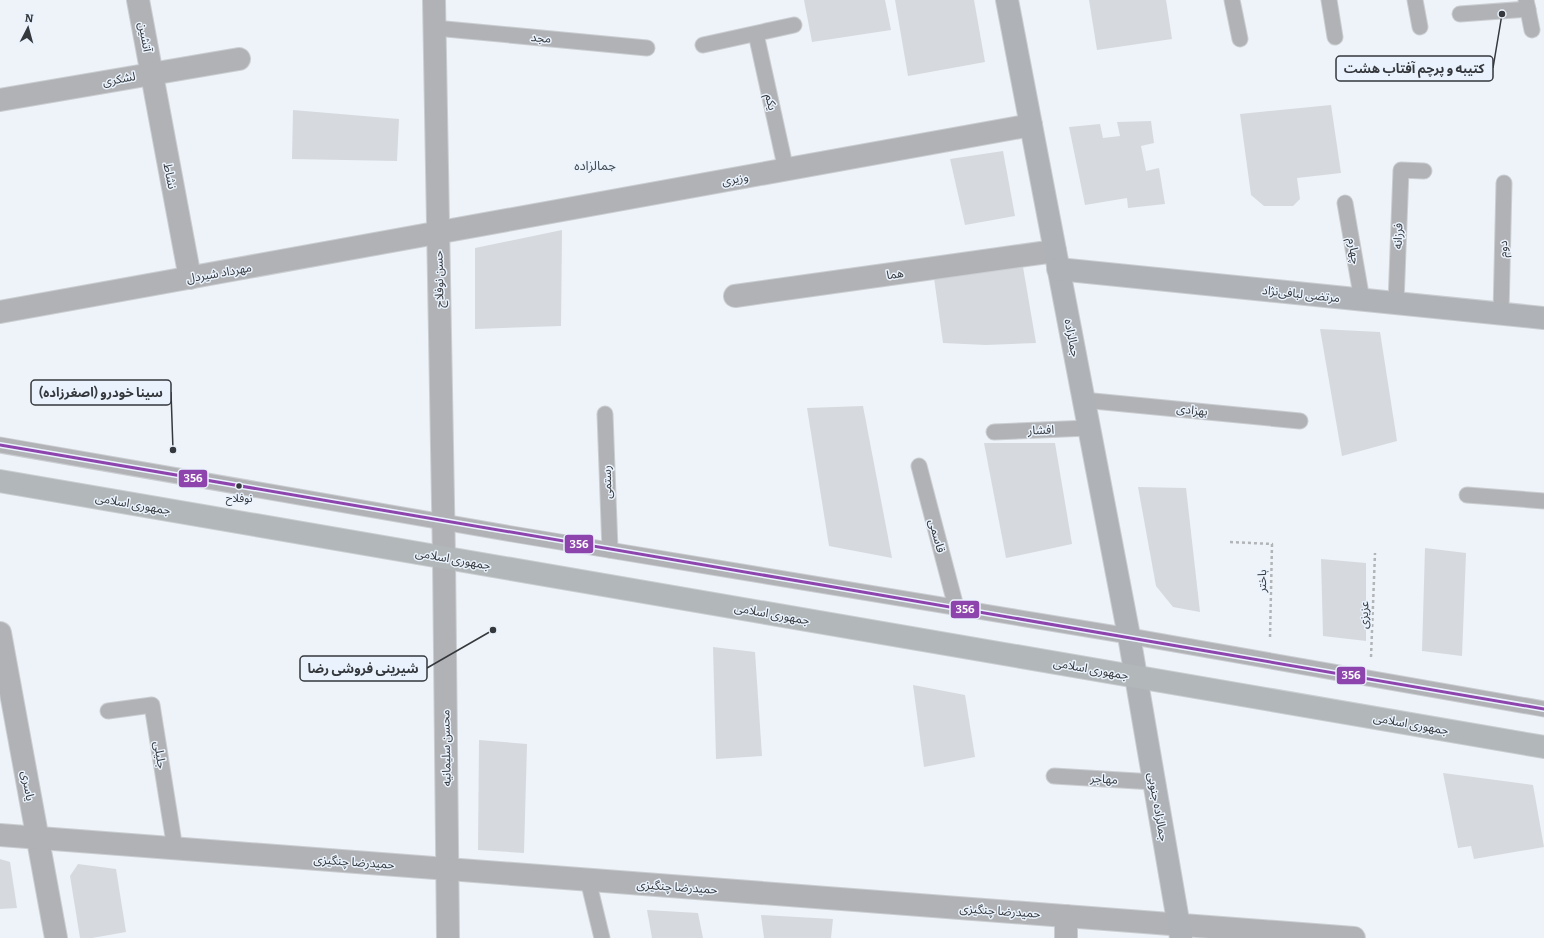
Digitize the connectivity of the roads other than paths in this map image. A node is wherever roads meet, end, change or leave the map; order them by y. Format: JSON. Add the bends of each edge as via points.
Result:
{"nodes":[{"id":1,"x":138,"y":0,"type":"edge"},
{"id":2,"x":434,"y":0,"type":"edge"},
{"id":3,"x":1007,"y":0,"type":"edge"},
{"id":4,"x":1232,"y":0,"type":"edge"},
{"id":5,"x":1329,"y":0,"type":"edge"},
{"id":6,"x":1415,"y":0,"type":"edge"},
{"id":7,"x":1527,"y":5,"type":"edge"},
{"id":8,"x":1460,"y":14,"type":"dead end"},
{"id":9,"x":794,"y":25,"type":"dead end"},
{"id":10,"x":435,"y":28,"type":"junction"},
{"id":11,"x":1420,"y":28,"type":"dead end"},
{"id":12,"x":1532,"y":30,"type":"dead end"},
{"id":13,"x":756,"y":34,"type":"junction"},
{"id":14,"x":1335,"y":37,"type":"dead end"},
{"id":15,"x":1240,"y":39,"type":"dead end"},
{"id":16,"x":703,"y":44,"type":"dead end"},
{"id":17,"x":647,"y":48,"type":"dead end"},
{"id":18,"x":239,"y":58,"type":"dead end"},
{"id":19,"x":151,"y":74,"type":"junction"},
{"id":20,"x":0,"y":100,"type":"edge"},
{"id":21,"x":1031,"y":125,"type":"junction"},
{"id":22,"x":786,"y":170,"type":"junction"},
{"id":23,"x":1424,"y":171,"type":"dead end"},
{"id":24,"x":1504,"y":183,"type":"dead end"},
{"id":25,"x":1345,"y":203,"type":"dead end"},
{"id":26,"x":438,"y":233,"type":"junction"},
{"id":27,"x":1056,"y":260,"type":"junction"},
{"id":28,"x":190,"y":278,"type":"junction"},
{"id":29,"x":735,"y":296,"type":"dead end"},
{"id":30,"x":1362,"y":300,"type":"junction"},
{"id":31,"x":1396,"y":303,"type":"junction"},
{"id":32,"x":0,"y":312,"type":"edge"},
{"id":33,"x":1501,"y":314,"type":"junction"},
{"id":34,"x":1544,"y":318,"type":"edge"},
{"id":35,"x":1084,"y":400,"type":"junction"},
{"id":36,"x":605,"y":414,"type":"dead end"},
{"id":37,"x":1300,"y":421,"type":"dead end"},
{"id":38,"x":1089,"y":428,"type":"junction"},
{"id":39,"x":994,"y":432,"type":"dead end"},
{"id":40,"x":0,"y":445,"type":"edge"},
{"id":41,"x":918,"y":466,"type":"dead end"},
{"id":42,"x":0,"y":481,"type":"edge"},
{"id":43,"x":1467,"y":495,"type":"dead end"},
{"id":44,"x":1544,"y":501,"type":"edge"},
{"id":45,"x":443,"y":521,"type":"junction"},
{"id":46,"x":610,"y":550,"type":"junction"},
{"id":47,"x":444,"y":558,"type":"junction"},
{"id":48,"x":956,"y":607,"type":"junction"},
{"id":49,"x":0,"y":633,"type":"edge"},
{"id":50,"x":1129,"y":636,"type":"junction"},
{"id":51,"x":1134,"y":676,"type":"junction"},
{"id":52,"x":1544,"y":709,"type":"edge"},
{"id":53,"x":108,"y":711,"type":"dead end"},
{"id":54,"x":1544,"y":746,"type":"edge"},
{"id":55,"x":1054,"y":776,"type":"dead end"},
{"id":56,"x":1154,"y":782,"type":"junction"},
{"id":57,"x":0,"y":835,"type":"edge"},
{"id":58,"x":37,"y":838,"type":"junction"},
{"id":59,"x":176,"y":849,"type":"junction"},
{"id":60,"x":448,"y":869,"type":"junction"},
{"id":61,"x":588,"y":880,"type":"junction"},
{"id":62,"x":1066,"y":916,"type":"junction"},
{"id":63,"x":1180,"y":931,"type":"edge"},
{"id":64,"x":56,"y":938,"type":"edge"},
{"id":65,"x":448,"y":938,"type":"edge"},
{"id":66,"x":602,"y":938,"type":"edge"},
{"id":67,"x":1066,"y":938,"type":"edge"},
{"id":68,"x":1354,"y":938,"type":"edge"}],
"edges":[{"from":1,"to":19,"type":"street","name":"آتشین"},
{"from":2,"to":10,"type":"street","name":"حسن نوفلاح"},
{"from":3,"to":21,"type":"main road","name":"جمالزاده"},
{"from":4,"to":15,"type":"lane"},
{"from":5,"to":14,"type":"lane"},
{"from":6,"to":11,"type":"lane"},
{"from":7,"to":8,"type":"lane"},
{"from":7,"to":12,"type":"lane"},
{"from":9,"to":13,"type":"lane"},
{"from":10,"to":17,"type":"lane","name":"مجد"},
{"from":10,"to":26,"type":"street","name":"حسن نوفلاح"},
{"from":13,"to":16,"type":"lane"},
{"from":13,"to":22,"type":"lane","name":"یکم"},
{"from":18,"to":19,"type":"street","name":"لشکری"},
{"from":19,"to":20,"type":"street","name":"لشکری"},
{"from":19,"to":28,"type":"street","name":"نشاط"},
{"from":21,"to":22,"type":"street","name":"وزیری"},
{"from":21,"to":27,"type":"main road","name":"جمالزاده"},
{"from":22,"to":26,"type":"street","name":"وزیری"},
{"from":23,"to":31,"type":"lane","name":"فرزانه","via":[[1401,170]]},
{"from":24,"to":33,"type":"lane","name":"دوم"},
{"from":25,"to":30,"type":"lane","name":"چهارم"},
{"from":26,"to":28,"type":"street","name":"مهرداد شیردل"},
{"from":26,"to":45,"type":"street","name":"حسن نوفلاح"},
{"from":27,"to":29,"type":"street","name":"هما"},
{"from":27,"to":30,"type":"main road","name":"مرتضی لبافی‌نژاد"},
{"from":27,"to":35,"type":"main road","name":"جمالزاده"},
{"from":28,"to":32,"type":"street","name":"مهرداد شیردل"},
{"from":30,"to":31,"type":"main road","name":"مرتضی لبافی‌نژاد"},
{"from":31,"to":33,"type":"main road","name":"مرتضی لبافی‌نژاد"},
{"from":33,"to":34,"type":"main road","name":"مرتضی لبافی‌نژاد"},
{"from":35,"to":37,"type":"lane","name":"بهزادی"},
{"from":35,"to":38,"type":"main road","name":"جمالزاده"},
{"from":36,"to":46,"type":"lane","name":"رستمی"},
{"from":38,"to":39,"type":"lane","name":"افشار"},
{"from":38,"to":50,"type":"main road","name":"جمالزاده"},
{"from":40,"to":45,"type":"lane"},
{"from":41,"to":48,"type":"lane","name":"قاسمی"},
{"from":42,"to":47,"type":"main road","name":"جمهوری اسلامی"},
{"from":43,"to":44,"type":"lane"},
{"from":45,"to":46,"type":"lane"},
{"from":45,"to":47,"type":"street","name":"حسن نوفلاح"},
{"from":46,"to":48,"type":"lane"},
{"from":47,"to":51,"type":"main road","name":"جمهوری اسلامی"},
{"from":47,"to":60,"type":"street","name":"محسن سلیمانیه"},
{"from":48,"to":50,"type":"lane"},
{"from":49,"to":58,"type":"street","name":"یاسری"},
{"from":50,"to":51,"type":"main road","name":"جمالزاده"},
{"from":50,"to":52,"type":"lane"},
{"from":51,"to":54,"type":"main road","name":"جمهوری اسلامی"},
{"from":51,"to":56,"type":"main road","name":"جمالزاده جنوبی"},
{"from":53,"to":59,"type":"lane","name":"جلیلی","via":[[152,705]]},
{"from":55,"to":56,"type":"lane","name":"مهاجر"},
{"from":56,"to":63,"type":"main road","name":"جمالزاده جنوبی"},
{"from":57,"to":58,"type":"street","name":"حمیدرضا چنگیزی"},
{"from":58,"to":59,"type":"street","name":"حمیدرضا چنگیزی"},
{"from":58,"to":64,"type":"street","name":"یاسری"},
{"from":59,"to":60,"type":"street","name":"حمیدرضا چنگیزی"},
{"from":60,"to":61,"type":"street","name":"حمیدرضا چنگیزی"},
{"from":60,"to":65,"type":"street","name":"محسن سلیمانیه"},
{"from":61,"to":62,"type":"street","name":"حمیدرضا چنگیزی"},
{"from":61,"to":66,"type":"lane"},
{"from":62,"to":63,"type":"street","name":"حمیدرضا چنگیزی"},
{"from":62,"to":67,"type":"street"},
{"from":63,"to":68,"type":"street","name":"حمیدرضا چنگیزی"}]}
